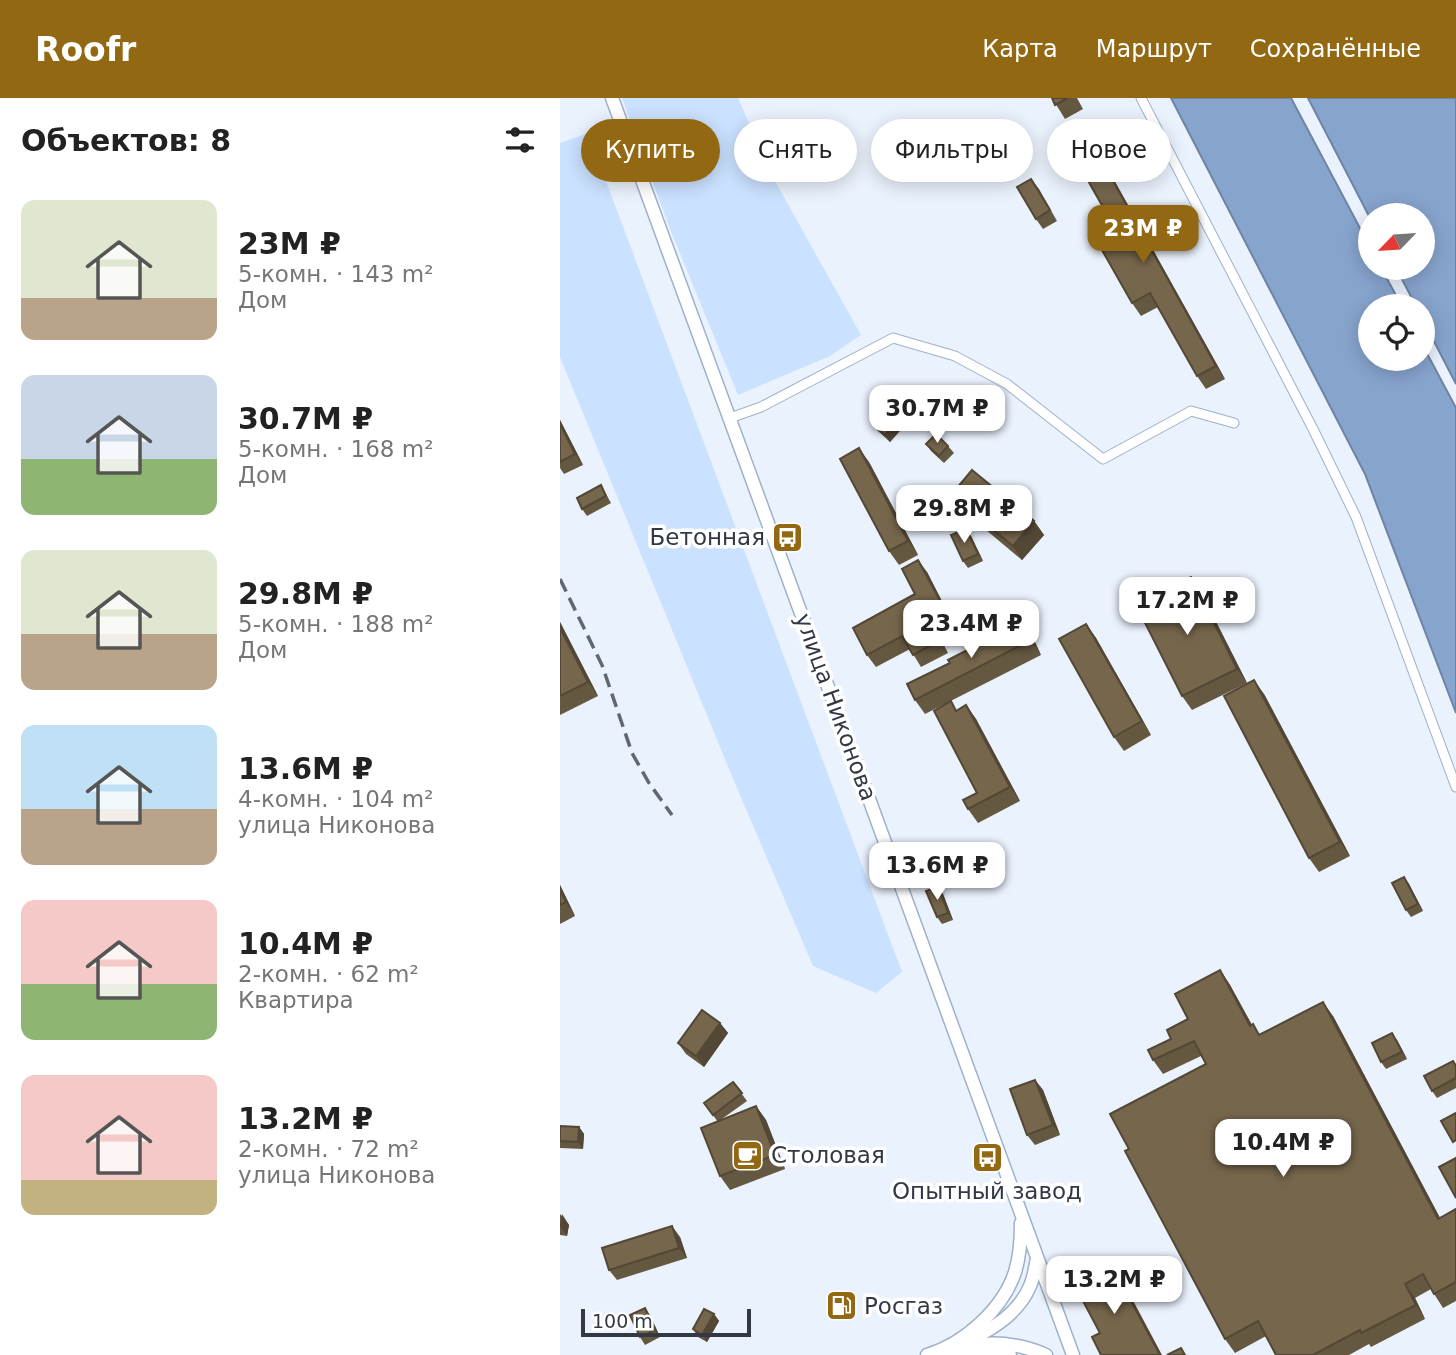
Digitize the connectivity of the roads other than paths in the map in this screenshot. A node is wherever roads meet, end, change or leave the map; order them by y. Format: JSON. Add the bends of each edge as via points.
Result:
{"nodes":[{"id":1,"x":612,"y":98,"type":"edge"},
{"id":2,"x":1141,"y":98,"type":"edge"},
{"id":3,"x":730,"y":418,"type":"junction"},
{"id":4,"x":1234,"y":423,"type":"dead end"},
{"id":5,"x":1456,"y":787,"type":"edge"},
{"id":6,"x":1021,"y":1216,"type":"junction"},
{"id":7,"x":1037,"y":1258,"type":"junction"},
{"id":8,"x":933,"y":1353,"type":"edge"},
{"id":9,"x":1010,"y":1355,"type":"edge"},
{"id":10,"x":1046,"y":1355,"type":"edge"},
{"id":11,"x":1073,"y":1355,"type":"edge"}],
"edges":[{"from":1,"to":3,"type":"main road","name":"улица Никонова"},
{"from":2,"to":5,"type":"street","via":[[1356,517]]},
{"from":3,"to":4,"type":"street","via":[[761,407],[893,338],[955,356],[1007,384],[1103,459],[1191,411]]},
{"from":3,"to":6,"type":"main road","name":"улица Никонова"},
{"from":6,"to":7,"type":"main road","name":"улица Никонова"},
{"from":6,"to":8,"type":"main road","via":[[1017,1263],[1003,1296],[968,1332]]},
{"from":7,"to":8,"type":"main road","via":[[1030,1286],[1002,1321],[978,1336]]},
{"from":7,"to":11,"type":"main road","name":"улица Никонова"},
{"from":8,"to":9,"type":"main road"},
{"from":8,"to":10,"type":"main road","via":[[982,1343],[1007,1344]]}]}
